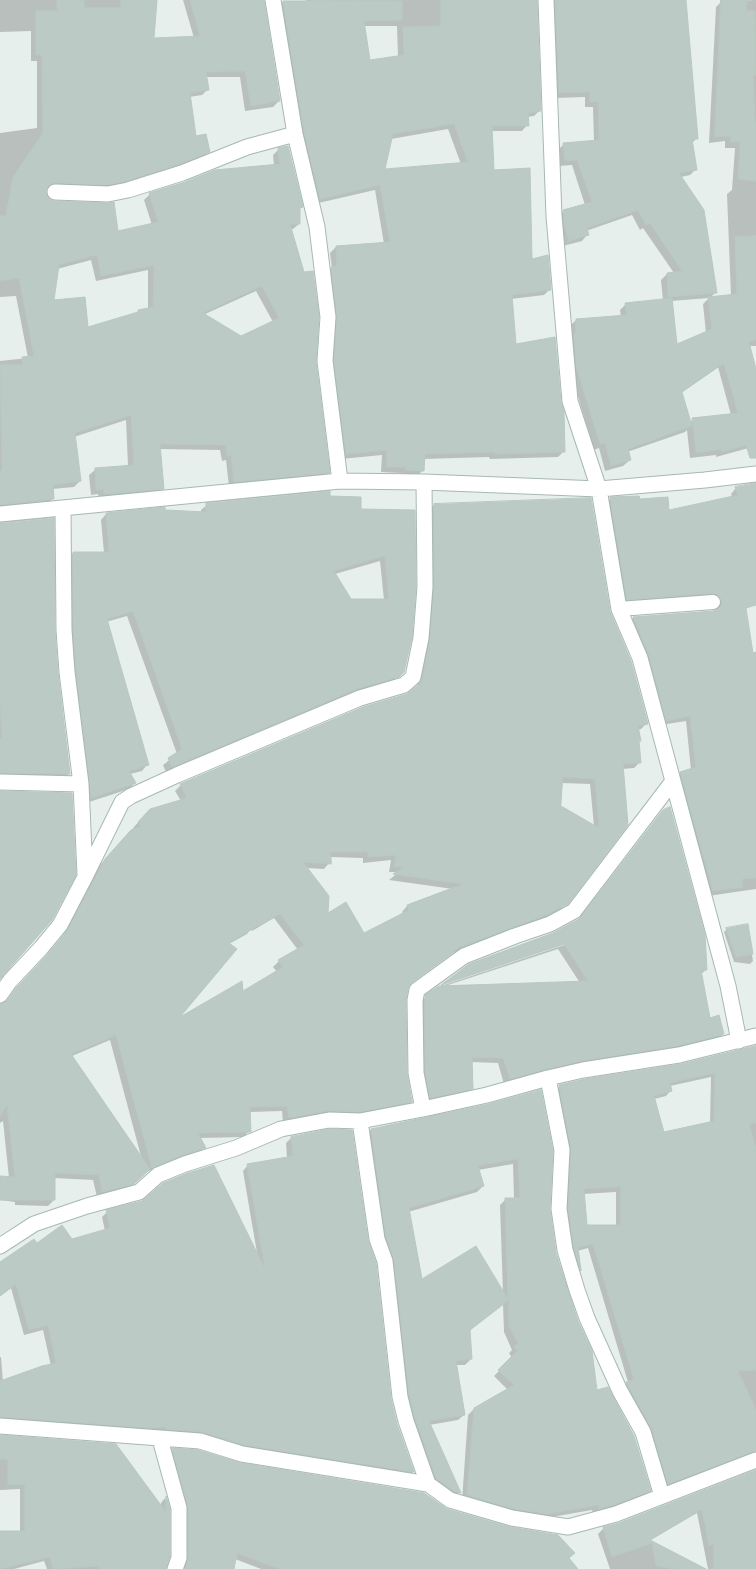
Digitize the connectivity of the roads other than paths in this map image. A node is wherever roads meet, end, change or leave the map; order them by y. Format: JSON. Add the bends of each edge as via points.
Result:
{"nodes":[{"id":1,"x":273,"y":0,"type":"edge"},
{"id":2,"x":546,"y":0,"type":"edge"},
{"id":3,"x":295,"y":134,"type":"junction"},
{"id":4,"x":55,"y":192,"type":"dead end"},
{"id":5,"x":756,"y":474,"type":"edge"},
{"id":6,"x":340,"y":481,"type":"junction"},
{"id":7,"x":424,"y":482,"type":"junction"},
{"id":8,"x":599,"y":489,"type":"junction"},
{"id":9,"x":63,"y":508,"type":"junction"},
{"id":10,"x":0,"y":514,"type":"edge"},
{"id":11,"x":713,"y":602,"type":"dead end"},
{"id":12,"x":619,"y":609,"type":"junction"},
{"id":13,"x":673,"y":781,"type":"junction"},
{"id":14,"x":0,"y":782,"type":"edge"},
{"id":15,"x":81,"y":784,"type":"junction"},
{"id":16,"x":85,"y":877,"type":"junction"},
{"id":17,"x":0,"y":995,"type":"edge"},
{"id":18,"x":756,"y":1036,"type":"edge"},
{"id":19,"x":739,"y":1041,"type":"junction"},
{"id":20,"x":548,"y":1078,"type":"junction"},
{"id":21,"x":423,"y":1109,"type":"junction"},
{"id":22,"x":360,"y":1120,"type":"junction"},
{"id":23,"x":0,"y":1246,"type":"edge"},
{"id":24,"x":0,"y":1426,"type":"edge"},
{"id":25,"x":160,"y":1439,"type":"junction"},
{"id":26,"x":756,"y":1460,"type":"edge"},
{"id":27,"x":428,"y":1484,"type":"junction"},
{"id":28,"x":662,"y":1496,"type":"junction"},
{"id":29,"x":175,"y":1569,"type":"edge"}],
"edges":[{"from":1,"to":3,"type":"street"},
{"from":2,"to":8,"type":"street","via":[[554,216],[570,401]]},
{"from":3,"to":4,"type":"street","via":[[246,147],[182,173],[128,190],[108,194]]},
{"from":3,"to":6,"type":"street","via":[[317,227],[328,318],[325,361]]},
{"from":5,"to":8,"type":"street"},
{"from":6,"to":7,"type":"street"},
{"from":6,"to":9,"type":"street"},
{"from":7,"to":8,"type":"street"},
{"from":7,"to":16,"type":"street","via":[[425,588],[421,638],[413,676],[404,685],[360,698],[131,796],[122,802]]},
{"from":8,"to":12,"type":"street"},
{"from":9,"to":10,"type":"street"},
{"from":9,"to":15,"type":"street","via":[[64,630]]},
{"from":11,"to":12,"type":"lane"},
{"from":12,"to":13,"type":"street","via":[[640,658]]},
{"from":13,"to":19,"type":"street","via":[[728,986]]},
{"from":13,"to":21,"type":"street","via":[[574,911],[550,924],[464,956],[417,990],[416,1073]]},
{"from":14,"to":15,"type":"street"},
{"from":15,"to":16,"type":"street"},
{"from":16,"to":17,"type":"street","via":[[60,925]]},
{"from":18,"to":19,"type":"street"},
{"from":19,"to":20,"type":"street"},
{"from":20,"to":21,"type":"street"},
{"from":20,"to":28,"type":"street","via":[[562,1150],[559,1209],[565,1250],[587,1318],[620,1391],[643,1432]]},
{"from":21,"to":22,"type":"street"},
{"from":22,"to":23,"type":"street","via":[[329,1120],[281,1129],[158,1175],[139,1192],[34,1224]]},
{"from":22,"to":27,"type":"street","via":[[377,1239],[385,1261],[400,1397]]},
{"from":24,"to":25,"type":"street"},
{"from":25,"to":27,"type":"street","via":[[200,1441],[242,1454]]},
{"from":25,"to":29,"type":"street","via":[[179,1508],[179,1558]]},
{"from":26,"to":28,"type":"street"},
{"from":27,"to":28,"type":"street","via":[[450,1500],[512,1518],[568,1527],[616,1514]]}]}
